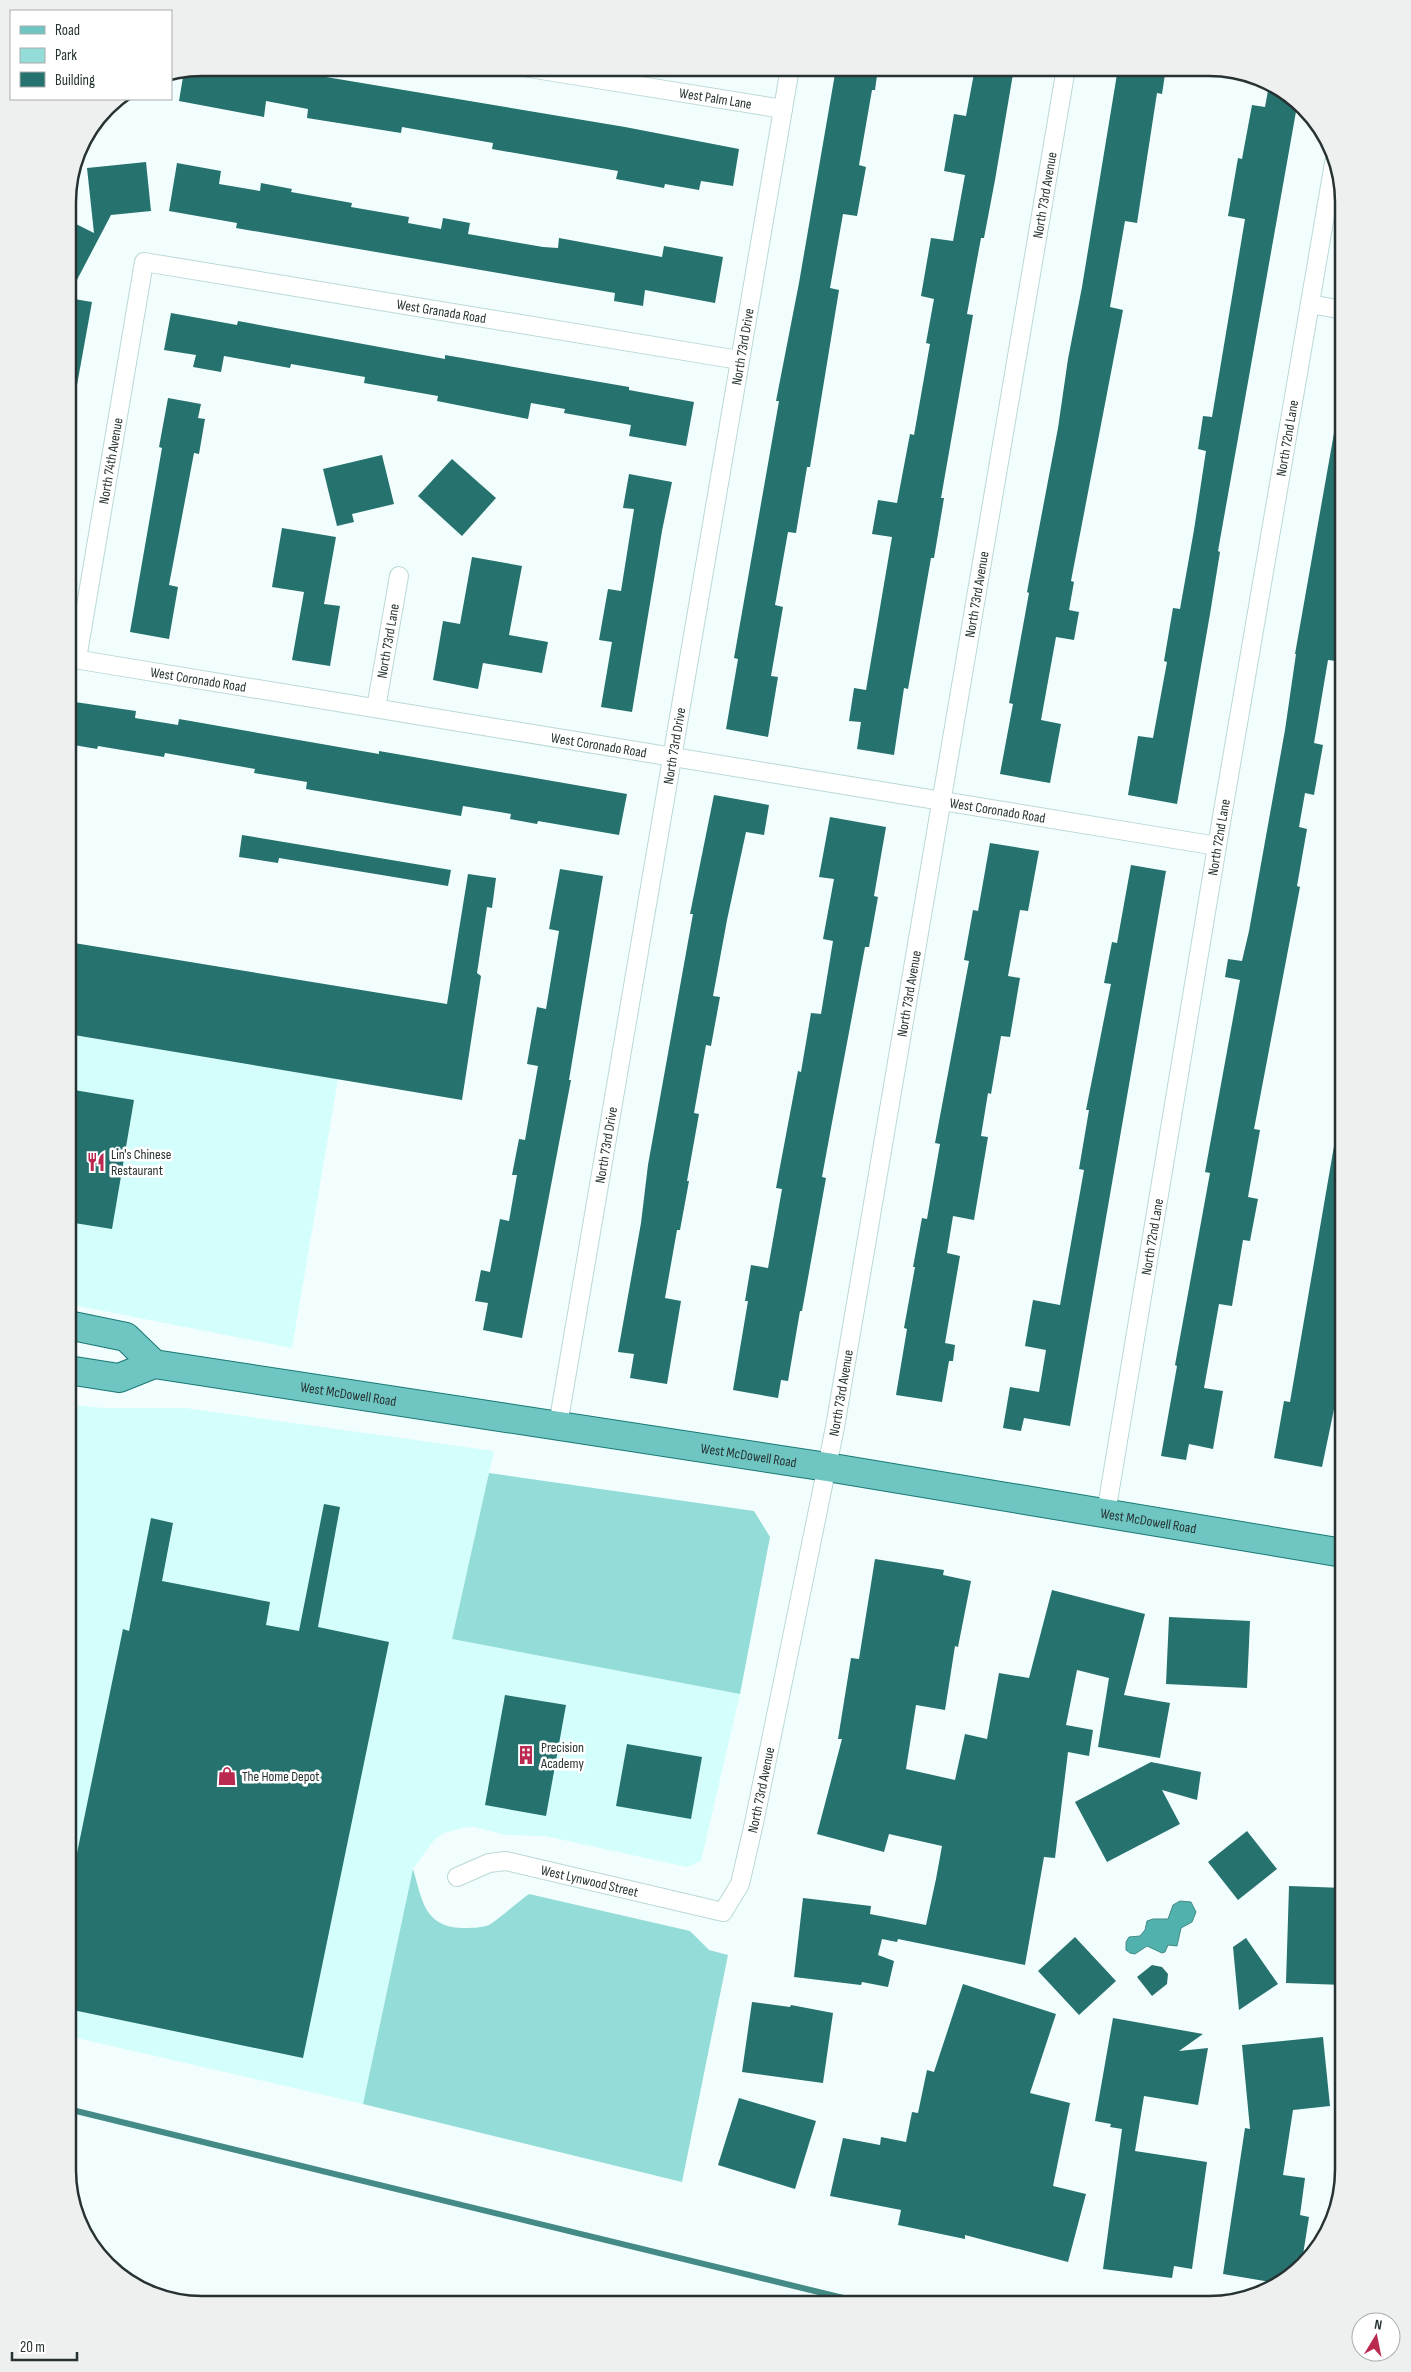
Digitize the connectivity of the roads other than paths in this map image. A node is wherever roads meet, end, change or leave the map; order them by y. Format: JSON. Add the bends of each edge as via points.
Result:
{"nodes":[{"id":1,"x":585,"y":77,"type":"edge"},
{"id":2,"x":788,"y":77,"type":"edge"},
{"id":3,"x":1064,"y":77,"type":"edge"},
{"id":4,"x":783,"y":109,"type":"junction"},
{"id":5,"x":1332,"y":176,"type":"edge"},
{"id":6,"x":144,"y":262,"type":"joint"},
{"id":7,"x":1310,"y":304,"type":"junction"},
{"id":8,"x":1335,"y":308,"type":"edge"},
{"id":9,"x":739,"y":360,"type":"junction"},
{"id":10,"x":399,"y":576,"type":"dead end"},
{"id":11,"x":77,"y":638,"type":"edge"},
{"id":12,"x":77,"y":660,"type":"edge"},
{"id":13,"x":376,"y":708,"type":"junction"},
{"id":14,"x":674,"y":756,"type":"junction"},
{"id":15,"x":940,"y":800,"type":"junction"},
{"id":16,"x":1217,"y":846,"type":"junction"},
{"id":17,"x":76,"y":1327,"type":"edge"},
{"id":18,"x":154,"y":1364,"type":"junction"},
{"id":19,"x":76,"y":1371,"type":"edge"},
{"id":20,"x":558,"y":1425,"type":"junction"},
{"id":21,"x":827,"y":1467,"type":"junction"},
{"id":22,"x":1106,"y":1513,"type":"junction"},
{"id":23,"x":1335,"y":1551,"type":"edge"},
{"id":24,"x":457,"y":1877,"type":"dead end"},
{"id":25,"x":723,"y":1912,"type":"joint"}],
"edges":[{"from":1,"to":4,"type":"street","name":"West Palm Lane"},
{"from":2,"to":4,"type":"street","name":"North 73rd Drive"},
{"from":3,"to":15,"type":"street","name":"North 73rd Avenue"},
{"from":4,"to":9,"type":"street","name":"North 73rd Drive"},
{"from":5,"to":7,"type":"street","name":"North 72nd Lane"},
{"from":6,"to":9,"type":"street","name":"West Granada Road"},
{"from":6,"to":11,"type":"street","name":"North 74th Avenue"},
{"from":7,"to":8,"type":"street"},
{"from":7,"to":16,"type":"street","name":"North 72nd Lane"},
{"from":9,"to":14,"type":"street","name":"North 73rd Drive"},
{"from":10,"to":13,"type":"street","name":"North 73rd Lane"},
{"from":12,"to":13,"type":"street","name":"West Coronado Road"},
{"from":13,"to":14,"type":"street","name":"West Coronado Road"},
{"from":14,"to":15,"type":"street","name":"West Coronado Road"},
{"from":14,"to":20,"type":"street","name":"North 73rd Drive"},
{"from":15,"to":16,"type":"street","name":"West Coronado Road"},
{"from":15,"to":21,"type":"street","name":"North 73rd Avenue","via":[[885,1143]]},
{"from":16,"to":22,"type":"street","name":"North 72nd Lane"},
{"from":17,"to":18,"type":"main road","via":[[126,1337]]},
{"from":18,"to":19,"type":"main road","via":[[119,1378]]},
{"from":18,"to":20,"type":"main road","name":"West McDowell Road"},
{"from":20,"to":21,"type":"main road","name":"West McDowell Road"},
{"from":21,"to":22,"type":"main road","name":"West McDowell Road"},
{"from":21,"to":25,"type":"street","name":"North 73rd Avenue","via":[[740,1884]]},
{"from":22,"to":23,"type":"main road","name":"West McDowell Road"},
{"from":24,"to":25,"type":"street","name":"West Lynwood Street","via":[[489,1863],[506,1861]]}]}
